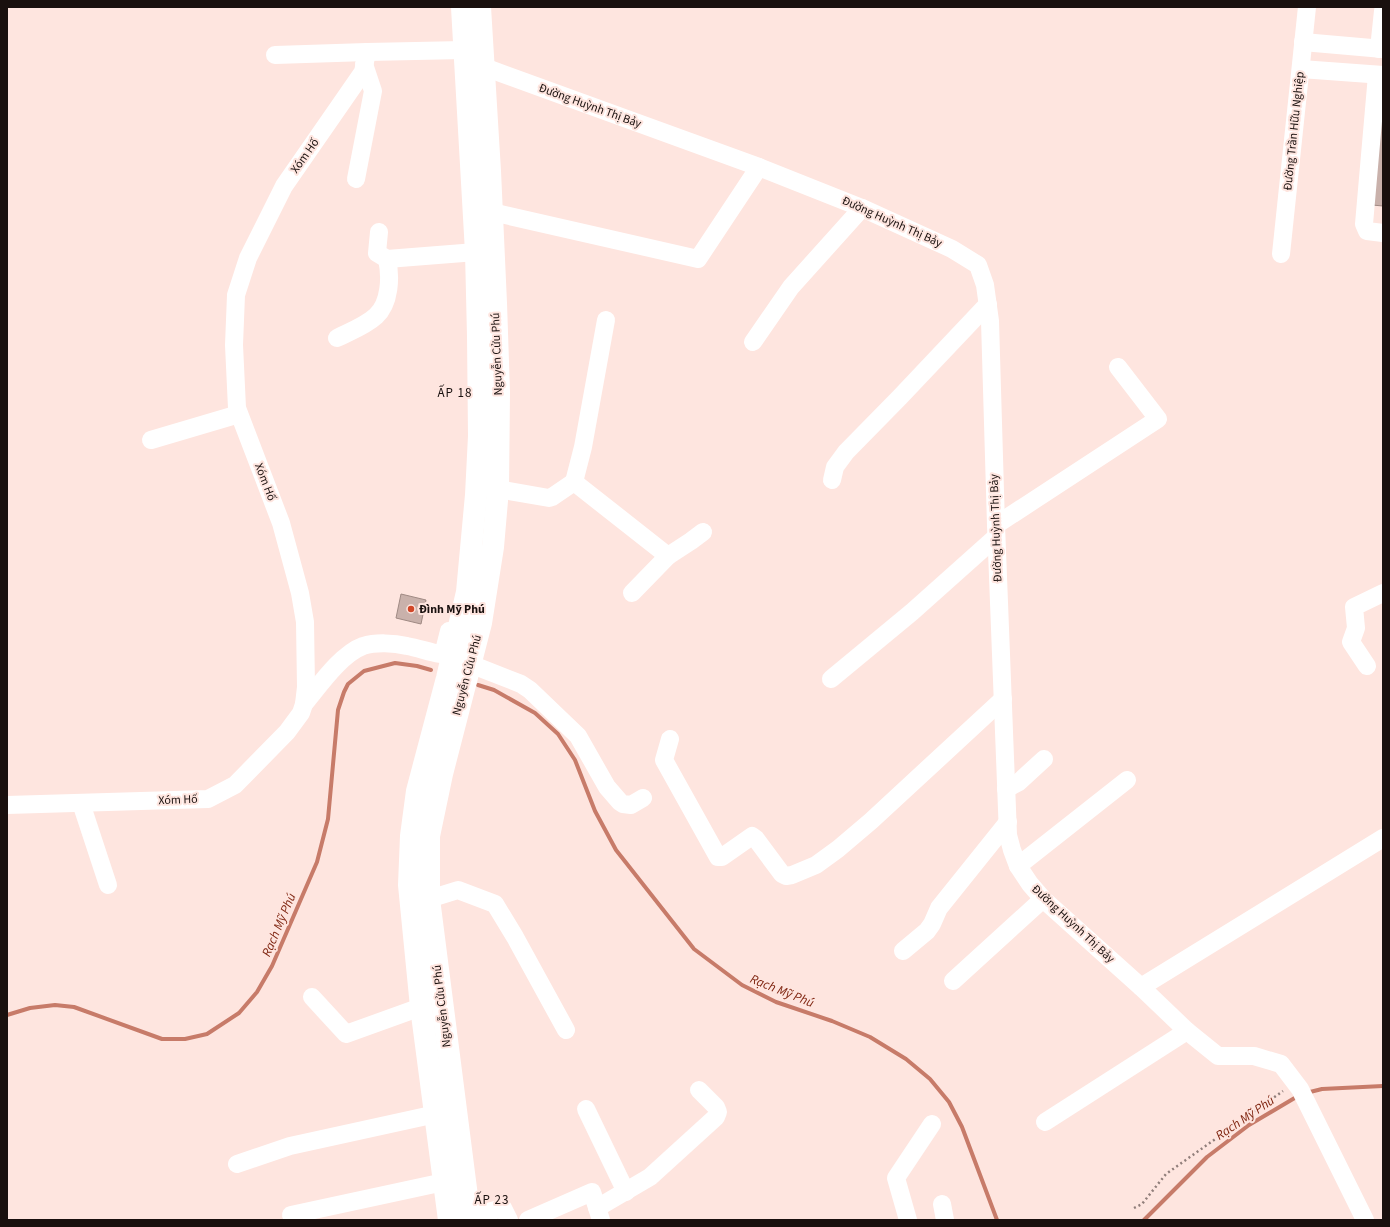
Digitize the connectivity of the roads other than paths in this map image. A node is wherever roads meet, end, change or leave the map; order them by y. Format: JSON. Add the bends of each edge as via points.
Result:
{"nodes":[{"id":1,"x":462,"y":7,"type":"edge"},
{"id":2,"x":480,"y":7,"type":"edge"},
{"id":3,"x":1306,"y":7,"type":"edge"},
{"id":4,"x":1383,"y":11,"type":"edge"},
{"id":5,"x":1303,"y":42,"type":"junction"},
{"id":6,"x":1381,"y":49,"type":"edge"},
{"id":7,"x":464,"y":50,"type":"junction"},
{"id":8,"x":275,"y":55,"type":"dead end"},
{"id":9,"x":366,"y":58,"type":"junction"},
{"id":10,"x":484,"y":67,"type":"junction"},
{"id":11,"x":1301,"y":69,"type":"junction"},
{"id":12,"x":1380,"y":75,"type":"edge"},
{"id":13,"x":759,"y":167,"type":"junction"},
{"id":14,"x":356,"y":179,"type":"dead end"},
{"id":15,"x":862,"y":208,"type":"junction"},
{"id":16,"x":492,"y":212,"type":"junction"},
{"id":17,"x":379,"y":232,"type":"dead end"},
{"id":18,"x":1383,"y":233,"type":"edge"},
{"id":19,"x":476,"y":252,"type":"junction"},
{"id":20,"x":1281,"y":254,"type":"dead end"},
{"id":21,"x":387,"y":260,"type":"junction"},
{"id":22,"x":988,"y":304,"type":"junction"},
{"id":23,"x":606,"y":320,"type":"dead end"},
{"id":24,"x":337,"y":338,"type":"dead end"},
{"id":25,"x":753,"y":342,"type":"dead end"},
{"id":26,"x":1118,"y":368,"type":"dead end"},
{"id":27,"x":239,"y":414,"type":"junction"},
{"id":28,"x":151,"y":440,"type":"dead end"},
{"id":29,"x":832,"y":480,"type":"dead end"},
{"id":30,"x":574,"y":482,"type":"junction"},
{"id":31,"x":498,"y":488,"type":"junction"},
{"id":32,"x":996,"y":531,"type":"junction"},
{"id":33,"x":702,"y":532,"type":"dead end"},
{"id":34,"x":668,"y":556,"type":"junction"},
{"id":35,"x":467,"y":592,"type":"junction"},
{"id":36,"x":632,"y":592,"type":"dead end"},
{"id":37,"x":1383,"y":593,"type":"edge"},
{"id":38,"x":470,"y":664,"type":"junction"},
{"id":39,"x":1367,"y":666,"type":"dead end"},
{"id":40,"x":831,"y":679,"type":"dead end"},
{"id":41,"x":1003,"y":699,"type":"junction"},
{"id":42,"x":304,"y":704,"type":"junction"},
{"id":43,"x":670,"y":739,"type":"dead end"},
{"id":44,"x":1044,"y":759,"type":"dead end"},
{"id":45,"x":1127,"y":780,"type":"dead end"},
{"id":46,"x":1006,"y":789,"type":"junction"},
{"id":47,"x":643,"y":798,"type":"dead end"},
{"id":48,"x":81,"y":803,"type":"junction"},
{"id":49,"x":7,"y":805,"type":"edge"},
{"id":50,"x":1008,"y":822,"type":"junction"},
{"id":51,"x":1383,"y":838,"type":"edge"},
{"id":52,"x":1018,"y":866,"type":"junction"},
{"id":53,"x":108,"y":885,"type":"dead end"},
{"id":54,"x":429,"y":898,"type":"junction"},
{"id":55,"x":1043,"y":899,"type":"junction"},
{"id":56,"x":903,"y":951,"type":"dead end"},
{"id":57,"x":953,"y":981,"type":"dead end"},
{"id":58,"x":1141,"y":987,"type":"junction"},
{"id":59,"x":312,"y":997,"type":"dead end"},
{"id":60,"x":422,"y":1006,"type":"junction"},
{"id":61,"x":566,"y":1030,"type":"dead end"},
{"id":62,"x":1187,"y":1031,"type":"junction"},
{"id":63,"x":699,"y":1090,"type":"dead end"},
{"id":64,"x":586,"y":1108,"type":"dead end"},
{"id":65,"x":436,"y":1114,"type":"junction"},
{"id":66,"x":1045,"y":1122,"type":"dead end"},
{"id":67,"x":932,"y":1124,"type":"dead end"},
{"id":68,"x":237,"y":1164,"type":"dead end"},
{"id":69,"x":444,"y":1182,"type":"junction"},
{"id":70,"x":626,"y":1192,"type":"junction"},
{"id":71,"x":599,"y":1214,"type":"edge"},
{"id":72,"x":291,"y":1215,"type":"dead end"},
{"id":73,"x":462,"y":1219,"type":"edge"},
{"id":74,"x":509,"y":1220,"type":"edge"},
{"id":75,"x":528,"y":1220,"type":"edge"},
{"id":76,"x":908,"y":1220,"type":"edge"},
{"id":77,"x":1365,"y":1220,"type":"edge"}],
"edges":[{"from":1,"to":7,"type":"main road","name":"Nguyễn Cửu Phú"},
{"from":2,"to":10,"type":"main road","name":"Nguyễn Cửu Phú"},
{"from":3,"to":5,"type":"street","name":"Đường Trần Hữu Nghiệp"},
{"from":4,"to":6,"type":"street"},
{"from":5,"to":6,"type":"street"},
{"from":5,"to":11,"type":"street","name":"Đường Trần Hữu Nghiệp"},
{"from":7,"to":9,"type":"street"},
{"from":7,"to":10,"type":"main road"},
{"from":7,"to":19,"type":"main road","name":"Nguyễn Cửu Phú"},
{"from":8,"to":9,"type":"street"},
{"from":9,"to":14,"type":"street","via":[[373,91]]},
{"from":9,"to":27,"type":"street","name":"Xóm Hố","via":[[363,72],[284,186],[248,258],[236,295],[234,345]]},
{"from":10,"to":13,"type":"street","name":"Đường Huỳnh Thị Bảy"},
{"from":10,"to":16,"type":"main road","name":"Nguyễn Cửu Phú"},
{"from":11,"to":12,"type":"street"},
{"from":11,"to":20,"type":"street","name":"Đường Trần Hữu Nghiệp"},
{"from":12,"to":18,"type":"street","via":[[1364,224],[1367,232]]},
{"from":13,"to":15,"type":"street","name":"Đường Huỳnh Thị Bảy"},
{"from":13,"to":16,"type":"street","via":[[698,259]]},
{"from":15,"to":22,"type":"street","name":"Đường Huỳnh Thị Bảy","via":[[952,248],[978,265]]},
{"from":15,"to":25,"type":"street","via":[[791,287]]},
{"from":16,"to":31,"type":"main road","name":"Nguyễn Cửu Phú","via":[[499,392]]},
{"from":17,"to":21,"type":"street","via":[[377,253]]},
{"from":19,"to":21,"type":"street"},
{"from":19,"to":35,"type":"main road","name":"Nguyễn Cửu Phú","via":[[479,436]]},
{"from":21,"to":24,"type":"street","via":[[389,286],[385,302],[377,315],[364,325]]},
{"from":22,"to":29,"type":"street","via":[[846,452],[835,467]]},
{"from":22,"to":32,"type":"street","name":"Đường Huỳnh Thị Bảy"},
{"from":23,"to":30,"type":"street","via":[[583,447]]},
{"from":26,"to":32,"type":"street","via":[[1158,419]]},
{"from":27,"to":28,"type":"street"},
{"from":27,"to":42,"type":"street","name":"Xóm Hố","via":[[281,523],[300,593],[305,622]]},
{"from":30,"to":31,"type":"street","via":[[549,498]]},
{"from":30,"to":34,"type":"street"},
{"from":31,"to":38,"type":"main road","name":"Nguyễn Cửu Phú","via":[[493,547],[481,623]]},
{"from":32,"to":40,"type":"street","via":[[912,612]]},
{"from":32,"to":41,"type":"street","name":"Đường Huỳnh Thị Bảy"},
{"from":33,"to":34,"type":"street"},
{"from":34,"to":36,"type":"street"},
{"from":35,"to":42,"type":"street","via":[[456,601],[442,653],[401,645],[364,646],[342,660]]},
{"from":35,"to":60,"type":"main road","name":"Nguyễn Cửu Phú","via":[[417,791],[411,836],[408,885]]},
{"from":37,"to":39,"type":"street","via":[[1354,607],[1356,628],[1351,642]]},
{"from":38,"to":47,"type":"street","via":[[515,681],[530,690],[578,736],[607,787],[621,803],[631,805]]},
{"from":38,"to":54,"type":"main road","name":"Nguyễn Cửu Phú","via":[[429,836]]},
{"from":41,"to":43,"type":"street","via":[[838,849],[816,865],[790,876],[782,874],[752,836],[722,857],[718,857],[664,760]]},
{"from":41,"to":46,"type":"street","name":"Đường Huỳnh Thị Bảy"},
{"from":42,"to":48,"type":"street","name":"Xóm Hố","via":[[298,718],[287,732],[235,785],[208,800]]},
{"from":44,"to":46,"type":"street","via":[[1019,782]]},
{"from":45,"to":52,"type":"street"},
{"from":46,"to":50,"type":"street","name":"Đường Huỳnh Thị Bảy"},
{"from":48,"to":49,"type":"street","name":"Xóm Hố"},
{"from":48,"to":53,"type":"street"},
{"from":50,"to":52,"type":"street","name":"Đường Huỳnh Thị Bảy","via":[[1008,835]]},
{"from":50,"to":56,"type":"street","via":[[942,903],[927,931]]},
{"from":51,"to":58,"type":"street"},
{"from":52,"to":55,"type":"street","name":"Đường Huỳnh Thị Bảy"},
{"from":54,"to":61,"type":"street","via":[[458,890],[495,904]]},
{"from":54,"to":73,"type":"main road","name":"Nguyễn Cửu Phú"},
{"from":55,"to":57,"type":"street"},
{"from":55,"to":58,"type":"street","name":"Đường Huỳnh Thị Bảy"},
{"from":58,"to":62,"type":"street","name":"Đường Huỳnh Thị Bảy"},
{"from":59,"to":60,"type":"street","via":[[346,1034]]},
{"from":60,"to":65,"type":"main road","name":"Nguyễn Cửu Phú"},
{"from":62,"to":66,"type":"street"},
{"from":62,"to":77,"type":"street","name":"Đường Huỳnh Thị Bảy","via":[[1218,1056],[1254,1056],[1281,1064],[1298,1086]]},
{"from":63,"to":70,"type":"street","via":[[716,1108],[716,1117],[650,1177]]},
{"from":64,"to":70,"type":"street"},
{"from":65,"to":68,"type":"street","via":[[290,1146]]},
{"from":65,"to":69,"type":"main road","name":"Nguyễn Cửu Phú"},
{"from":67,"to":76,"type":"street","via":[[896,1178]]},
{"from":69,"to":72,"type":"street"},
{"from":69,"to":73,"type":"main road","name":"Nguyễn Cửu Phú"},
{"from":70,"to":71,"type":"street"},
{"from":71,"to":75,"type":"street","via":[[592,1192]]},
{"from":73,"to":74,"type":"street","via":[[503,1208]]}]}
